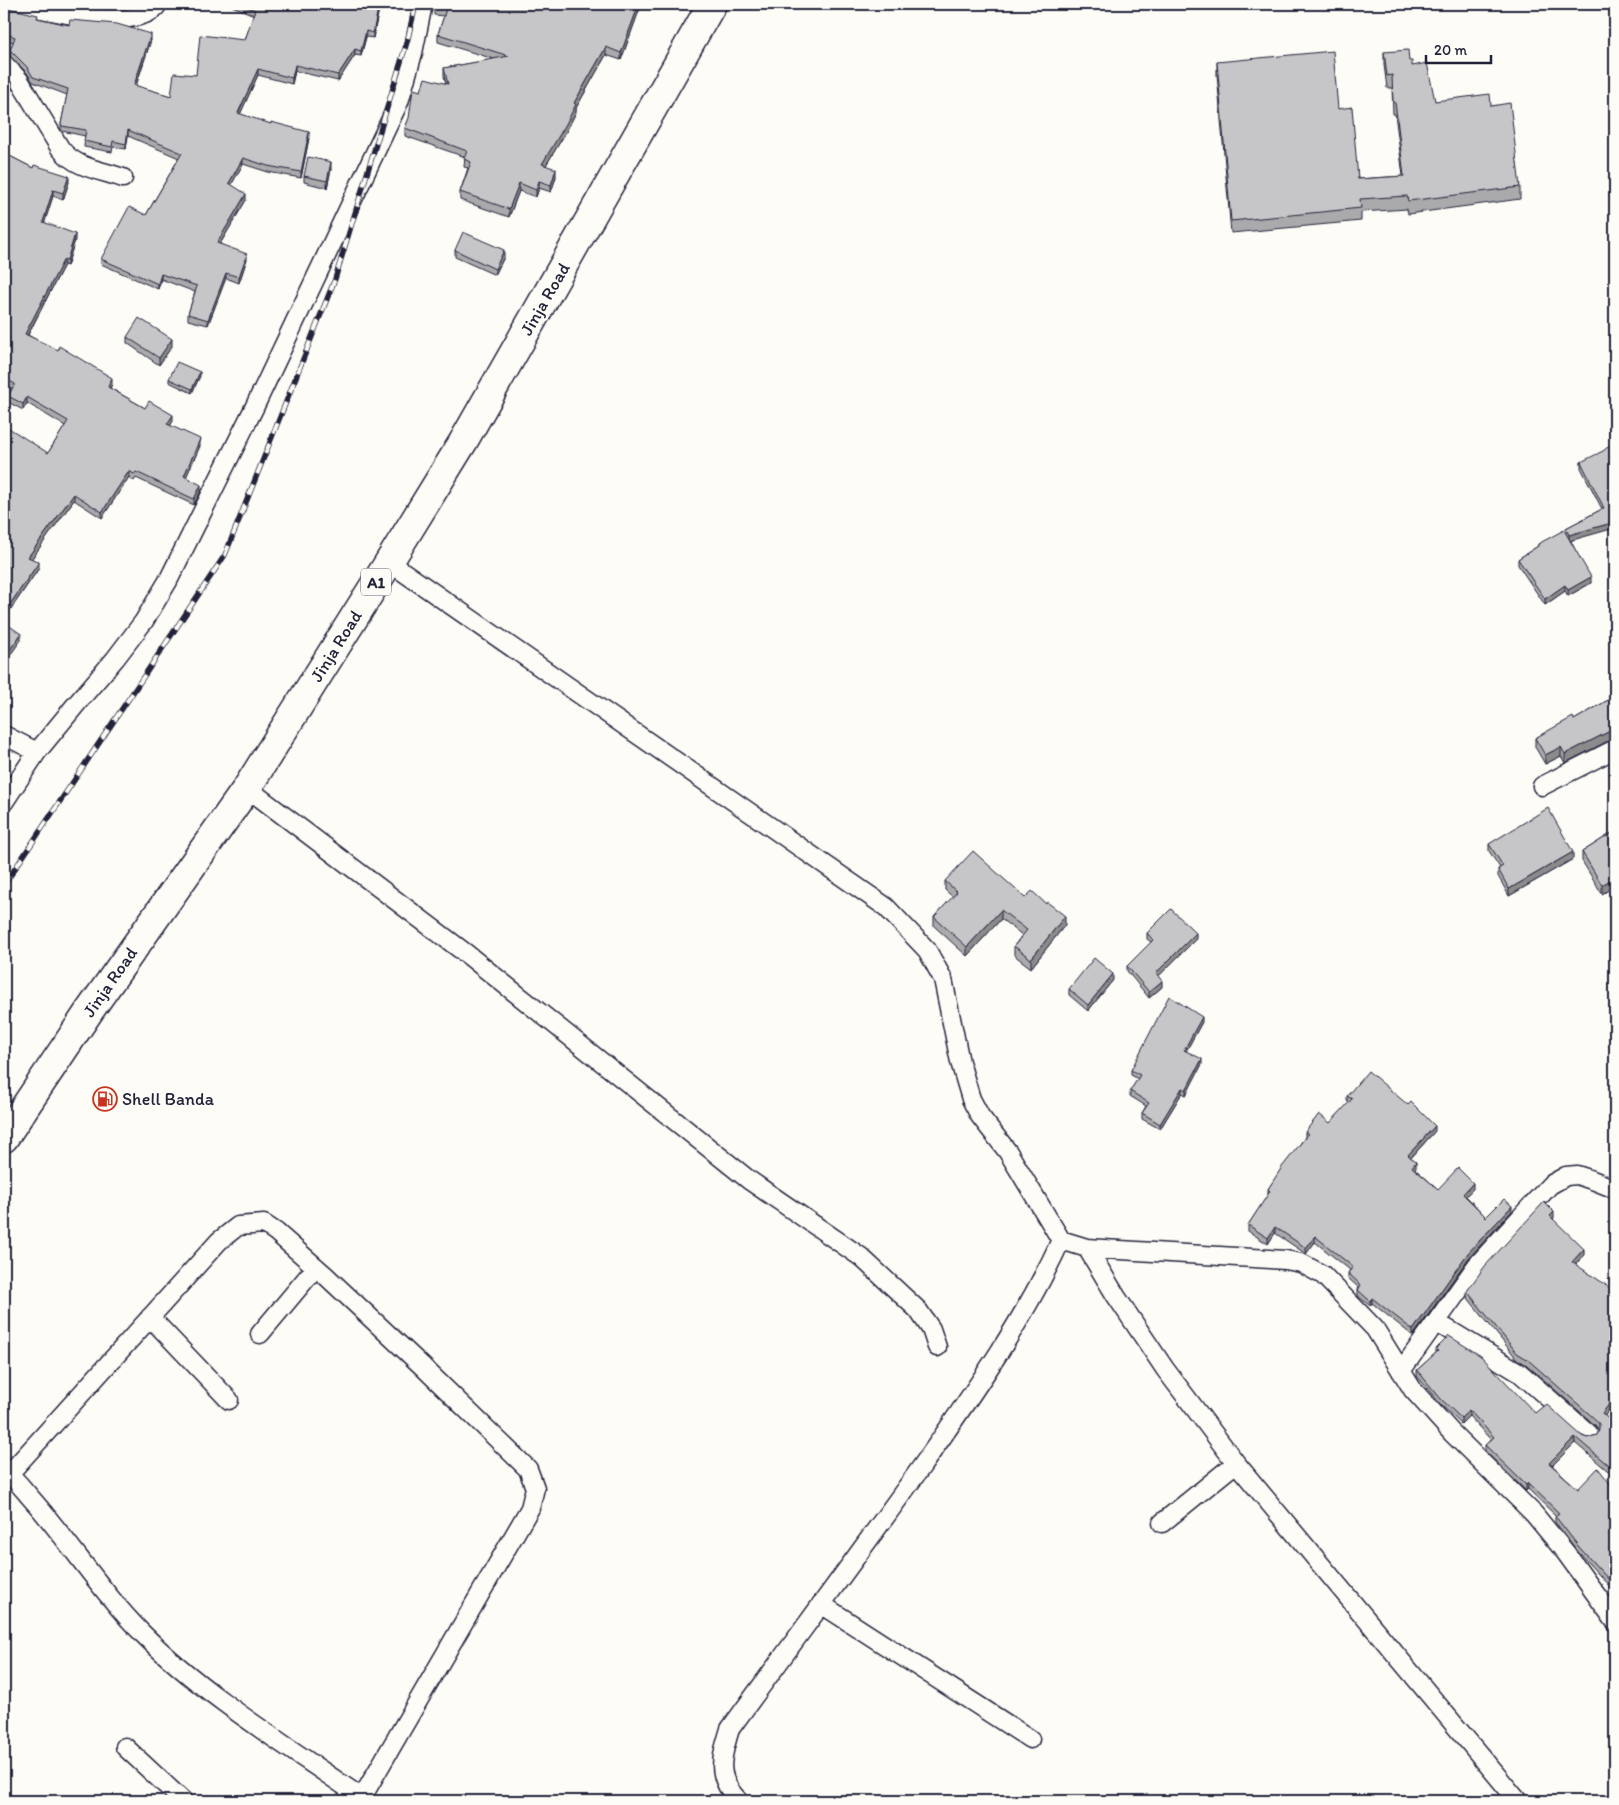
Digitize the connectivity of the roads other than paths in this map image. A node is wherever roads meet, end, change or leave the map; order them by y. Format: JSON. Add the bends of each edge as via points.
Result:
{"nodes":[{"id":1,"x":9,"y":4,"type":"edge"},
{"id":2,"x":158,"y":4,"type":"edge"},
{"id":3,"x":423,"y":4,"type":"edge"},
{"id":4,"x":712,"y":4,"type":"edge"},
{"id":5,"x":4,"y":64,"type":"edge"},
{"id":6,"x":123,"y":178,"type":"dead end"},
{"id":7,"x":389,"y":562,"type":"junction"},
{"id":8,"x":4,"y":734,"type":"edge"},
{"id":9,"x":1615,"y":749,"type":"edge"},
{"id":10,"x":37,"y":752,"type":"junction"},
{"id":11,"x":1542,"y":786,"type":"dead end"},
{"id":12,"x":247,"y":788,"type":"junction"},
{"id":13,"x":4,"y":802,"type":"edge"},
{"id":14,"x":4,"y":1138,"type":"edge"},
{"id":15,"x":1615,"y":1190,"type":"edge"},
{"id":16,"x":1061,"y":1240,"type":"junction"},
{"id":17,"x":1087,"y":1248,"type":"junction"},
{"id":18,"x":316,"y":1267,"type":"junction"},
{"id":19,"x":150,"y":1317,"type":"junction"},
{"id":20,"x":1436,"y":1322,"type":"junction"},
{"id":21,"x":260,"y":1334,"type":"dead end"},
{"id":22,"x":937,"y":1346,"type":"dead end"},
{"id":23,"x":1401,"y":1371,"type":"junction"},
{"id":24,"x":229,"y":1400,"type":"dead end"},
{"id":25,"x":1589,"y":1434,"type":"dead end"},
{"id":26,"x":1236,"y":1463,"type":"junction"},
{"id":27,"x":7,"y":1471,"type":"edge"},
{"id":28,"x":1162,"y":1523,"type":"dead end"},
{"id":29,"x":822,"y":1604,"type":"junction"},
{"id":30,"x":1615,"y":1621,"type":"edge"},
{"id":31,"x":1030,"y":1739,"type":"dead end"},
{"id":32,"x":125,"y":1747,"type":"dead end"},
{"id":33,"x":361,"y":1800,"type":"edge"},
{"id":34,"x":183,"y":1801,"type":"edge"},
{"id":35,"x":739,"y":1801,"type":"edge"},
{"id":36,"x":1518,"y":1801,"type":"edge"}],
"edges":[{"from":1,"to":2,"type":"street","via":[[92,19],[142,16]]},
{"from":3,"to":10,"type":"street","via":[[399,102],[168,581],[116,659]]},
{"from":4,"to":7,"type":"highway","name":"Jinja Road","number":"A1","via":[[463,442]]},
{"from":5,"to":6,"type":"street","via":[[20,80],[67,157]]},
{"from":7,"to":12,"type":"highway","name":"Jinja Road","number":"A1"},
{"from":7,"to":16,"type":"street","via":[[886,907],[927,950],[943,979],[970,1099],[1008,1152]]},
{"from":8,"to":10,"type":"street"},
{"from":9,"to":11,"type":"street"},
{"from":10,"to":13,"type":"street"},
{"from":12,"to":14,"type":"highway","name":"Jinja Road","number":"A1"},
{"from":12,"to":22,"type":"street","via":[[468,955],[749,1180],[861,1257],[918,1310],[931,1329]]},
{"from":15,"to":20,"type":"street","via":[[1577,1175],[1566,1176],[1550,1185],[1477,1265]]},
{"from":16,"to":17,"type":"street"},
{"from":16,"to":29,"type":"street","via":[[1025,1310],[980,1383]]},
{"from":17,"to":23,"type":"street","via":[[1301,1262],[1323,1274],[1375,1329]]},
{"from":17,"to":26,"type":"street","via":[[1165,1369]]},
{"from":18,"to":19,"type":"street","via":[[264,1224],[238,1226],[219,1241]]},
{"from":18,"to":21,"type":"street"},
{"from":18,"to":33,"type":"street","via":[[511,1451],[528,1469],[535,1488],[530,1508]]},
{"from":19,"to":24,"type":"street"},
{"from":19,"to":27,"type":"street"},
{"from":20,"to":23,"type":"street"},
{"from":20,"to":25,"type":"street","via":[[1520,1373]]},
{"from":23,"to":30,"type":"street","via":[[1413,1390],[1452,1433],[1534,1514]]},
{"from":26,"to":28,"type":"street"},
{"from":26,"to":36,"type":"street"},
{"from":27,"to":33,"type":"street","via":[[143,1634],[224,1702]]},
{"from":29,"to":31,"type":"street"},
{"from":29,"to":35,"type":"street","via":[[730,1729],[720,1769],[725,1784]]},
{"from":32,"to":34,"type":"street"}]}
